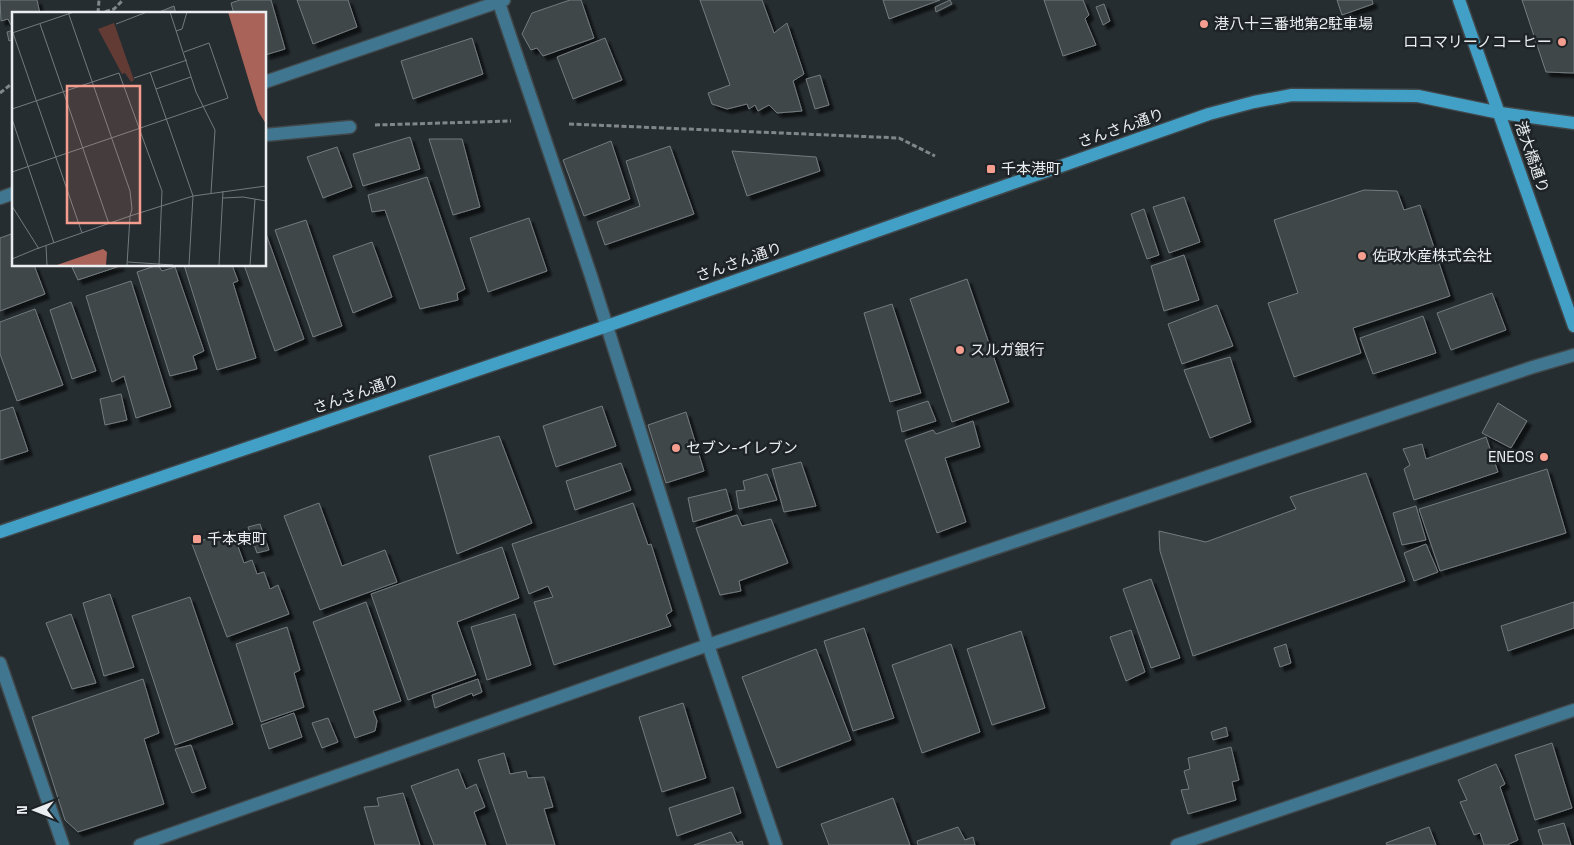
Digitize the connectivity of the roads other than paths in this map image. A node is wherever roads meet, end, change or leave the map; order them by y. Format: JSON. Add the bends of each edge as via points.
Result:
{"nodes":[{"id":1,"x":1459,"y":0,"type":"edge"},
{"id":2,"x":500,"y":1,"type":"edge"},
{"id":3,"x":266,"y":82,"type":"edge"},
{"id":4,"x":1500,"y":113,"type":"junction"},
{"id":5,"x":1574,"y":123,"type":"edge"},
{"id":6,"x":350,"y":127,"type":"road end"},
{"id":7,"x":266,"y":135,"type":"edge"},
{"id":8,"x":12,"y":194,"type":"edge"},
{"id":9,"x":0,"y":198,"type":"edge"},
{"id":10,"x":607,"y":326,"type":"junction"},
{"id":11,"x":1574,"y":326,"type":"edge"},
{"id":12,"x":1574,"y":355,"type":"edge"},
{"id":13,"x":0,"y":532,"type":"edge"},
{"id":14,"x":708,"y":645,"type":"junction"},
{"id":15,"x":0,"y":663,"type":"edge"},
{"id":16,"x":1574,"y":710,"type":"edge"},
{"id":17,"x":63,"y":845,"type":"edge"},
{"id":18,"x":140,"y":845,"type":"edge"},
{"id":19,"x":776,"y":845,"type":"edge"},
{"id":20,"x":1177,"y":845,"type":"edge"}],
"edges":[{"from":1,"to":4,"type":"main road","name":"港大橋通り"},
{"from":2,"to":3,"type":"street"},
{"from":2,"to":10,"type":"street"},
{"from":4,"to":5,"type":"main road","name":"さんさん通り"},
{"from":4,"to":10,"type":"main road","name":"さんさん通り","via":[[1418,96],[1292,95],[1254,102],[1209,114]]},
{"from":4,"to":11,"type":"main road","name":"港大橋通り"},
{"from":6,"to":7,"type":"street"},
{"from":8,"to":9,"type":"street"},
{"from":10,"to":13,"type":"main road","name":"さんさん通り"},
{"from":10,"to":14,"type":"street"},
{"from":12,"to":14,"type":"street"},
{"from":14,"to":18,"type":"street"},
{"from":14,"to":19,"type":"street"},
{"from":15,"to":17,"type":"street"},
{"from":16,"to":20,"type":"street"}]}
